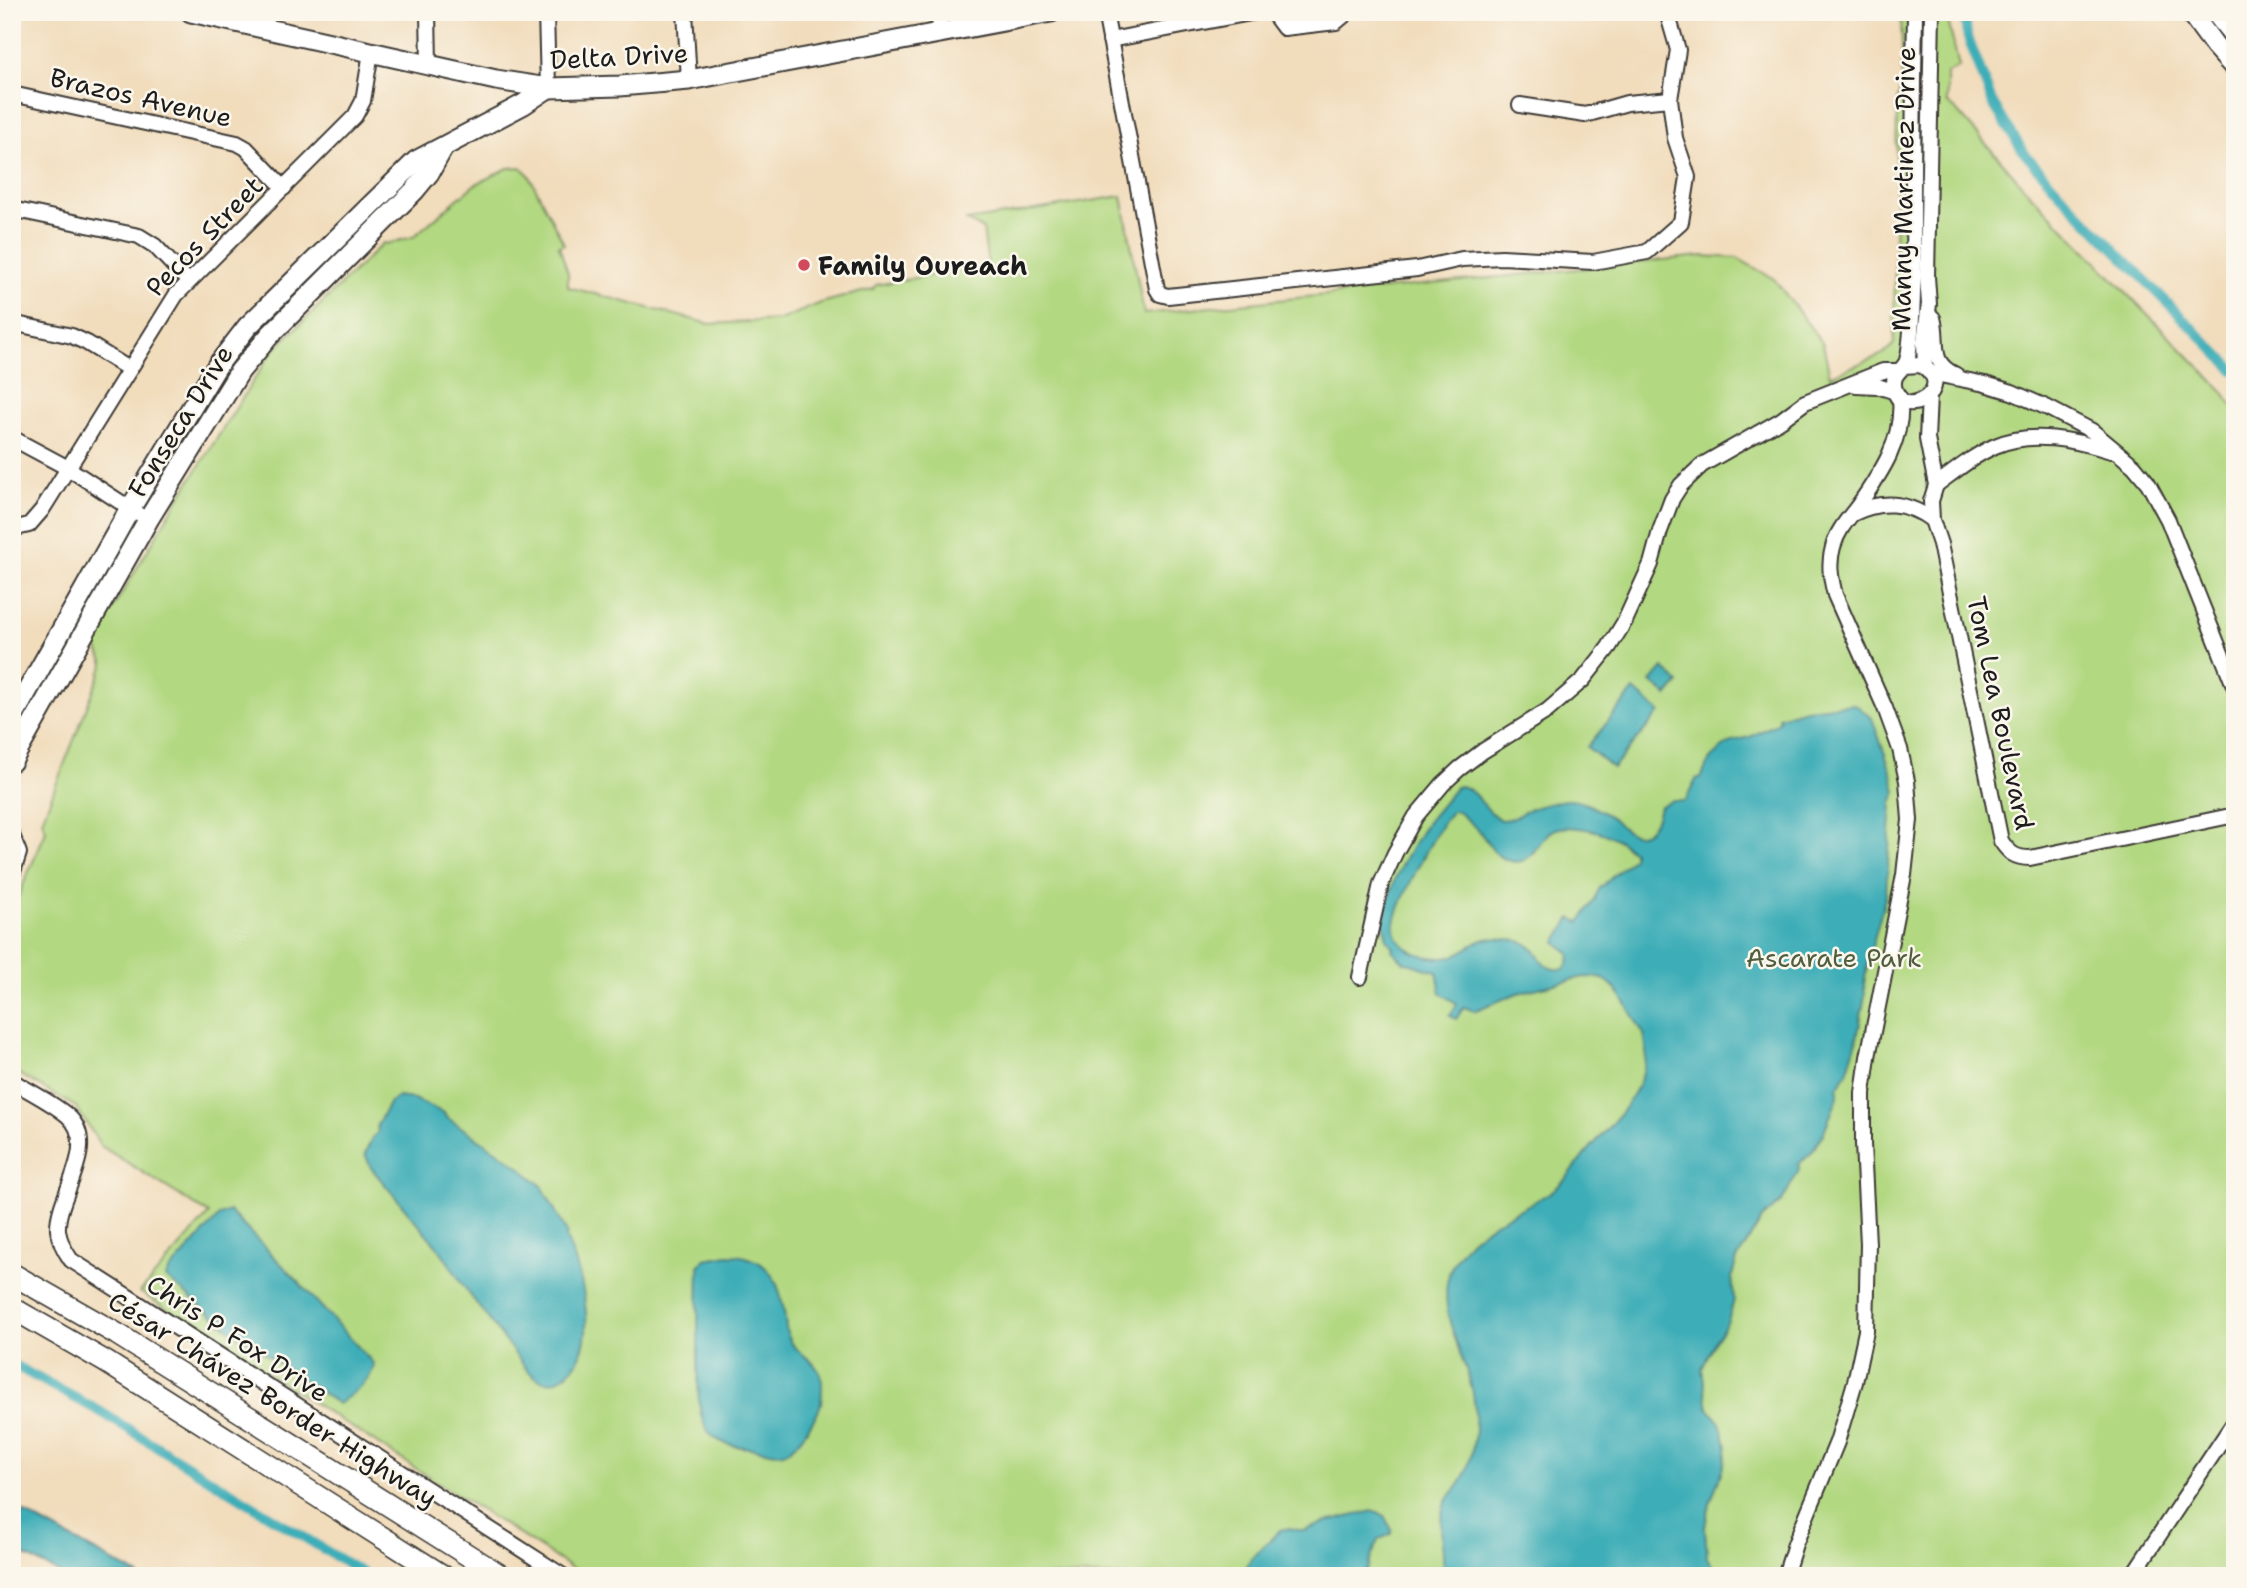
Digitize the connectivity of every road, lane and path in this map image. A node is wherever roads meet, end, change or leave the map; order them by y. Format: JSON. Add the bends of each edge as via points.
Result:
{"nodes":[{"id":1,"x":191,"y":12,"type":"edge"},
{"id":2,"x":428,"y":12,"type":"edge"},
{"id":3,"x":546,"y":12,"type":"edge"},
{"id":4,"x":685,"y":12,"type":"edge"},
{"id":5,"x":939,"y":12,"type":"edge"},
{"id":6,"x":1051,"y":12,"type":"edge"},
{"id":7,"x":1105,"y":12,"type":"edge"},
{"id":8,"x":1256,"y":12,"type":"edge"},
{"id":9,"x":1272,"y":12,"type":"edge"},
{"id":10,"x":1348,"y":12,"type":"edge"},
{"id":11,"x":1667,"y":12,"type":"edge"},
{"id":12,"x":1915,"y":12,"type":"edge"},
{"id":13,"x":1931,"y":12,"type":"edge"},
{"id":14,"x":2190,"y":12,"type":"edge"},
{"id":15,"x":2215,"y":12,"type":"edge"},
{"id":16,"x":940,"y":33,"type":"junction"},
{"id":17,"x":2235,"y":37,"type":"edge"},
{"id":18,"x":1110,"y":40,"type":"junction"},
{"id":19,"x":371,"y":52,"type":"junction"},
{"id":20,"x":429,"y":64,"type":"junction"},
{"id":21,"x":2235,"y":68,"type":"edge"},
{"id":22,"x":496,"y":80,"type":"junction"},
{"id":23,"x":689,"y":80,"type":"junction"},
{"id":24,"x":548,"y":88,"type":"junction"},
{"id":25,"x":12,"y":94,"type":"edge"},
{"id":26,"x":1913,"y":98,"type":"junction"},
{"id":27,"x":1931,"y":98,"type":"junction"},
{"id":28,"x":1670,"y":99,"type":"junction"},
{"id":29,"x":1520,"y":105,"type":"dead end"},
{"id":30,"x":488,"y":123,"type":"junction"},
{"id":31,"x":443,"y":148,"type":"junction"},
{"id":32,"x":284,"y":188,"type":"junction"},
{"id":33,"x":1913,"y":203,"type":"junction"},
{"id":34,"x":1929,"y":203,"type":"junction"},
{"id":35,"x":12,"y":209,"type":"edge"},
{"id":36,"x":188,"y":281,"type":"junction"},
{"id":37,"x":1929,"y":303,"type":"junction"},
{"id":38,"x":12,"y":323,"type":"edge"},
{"id":39,"x":1910,"y":339,"type":"junction"},
{"id":40,"x":1901,"y":368,"type":"junction"},
{"id":41,"x":129,"y":369,"type":"junction"},
{"id":42,"x":1928,"y":370,"type":"junction"},
{"id":43,"x":1882,"y":371,"type":"junction"},
{"id":44,"x":1967,"y":380,"type":"junction"},
{"id":45,"x":1851,"y":385,"type":"junction"},
{"id":46,"x":1898,"y":395,"type":"junction"},
{"id":47,"x":1929,"y":396,"type":"junction"},
{"id":48,"x":12,"y":438,"type":"edge"},
{"id":49,"x":2119,"y":453,"type":"junction"},
{"id":50,"x":68,"y":467,"type":"junction"},
{"id":51,"x":1936,"y":485,"type":"junction"},
{"id":52,"x":130,"y":509,"type":"junction"},
{"id":53,"x":1852,"y":514,"type":"junction"},
{"id":54,"x":148,"y":520,"type":"junction"},
{"id":55,"x":1932,"y":520,"type":"junction"},
{"id":56,"x":18,"y":528,"type":"edge"},
{"id":57,"x":2235,"y":688,"type":"edge"},
{"id":58,"x":12,"y":718,"type":"edge"},
{"id":59,"x":12,"y":761,"type":"edge"},
{"id":60,"x":2235,"y":815,"type":"edge"},
{"id":61,"x":12,"y":835,"type":"edge"},
{"id":62,"x":12,"y":875,"type":"edge"},
{"id":63,"x":1360,"y":977,"type":"dead end"},
{"id":64,"x":12,"y":1081,"type":"edge"},
{"id":65,"x":12,"y":1261,"type":"edge"},
{"id":66,"x":12,"y":1274,"type":"edge"},
{"id":67,"x":12,"y":1308,"type":"edge"},
{"id":68,"x":12,"y":1319,"type":"edge"},
{"id":69,"x":117,"y":1334,"type":"junction"},
{"id":70,"x":106,"y":1362,"type":"junction"},
{"id":71,"x":2235,"y":1421,"type":"edge"},
{"id":72,"x":443,"y":1576,"type":"edge"},
{"id":73,"x":501,"y":1576,"type":"edge"},
{"id":74,"x":563,"y":1576,"type":"edge"},
{"id":75,"x":1785,"y":1576,"type":"edge"},
{"id":76,"x":2132,"y":1576,"type":"edge"}],
"edges":[{"from":1,"to":19,"type":"main road","name":"Delta Drive"},
{"from":2,"to":20,"type":"street"},
{"from":3,"to":24,"type":"street"},
{"from":4,"to":23,"type":"street"},
{"from":5,"to":16,"type":"street"},
{"from":6,"to":16,"type":"main road","name":"Delta Drive"},
{"from":7,"to":18,"type":"street"},
{"from":8,"to":18,"type":"street"},
{"from":9,"to":10,"type":"street","via":[[1284,28],[1336,22]]},
{"from":11,"to":28,"type":"street","via":[[1678,50]]},
{"from":12,"to":26,"type":"street","name":"Manny Martinez Drive"},
{"from":13,"to":27,"type":"street","name":"Manny Martinez Drive"},
{"from":14,"to":21,"type":"main road"},
{"from":15,"to":17,"type":"main road"},
{"from":16,"to":23,"type":"main road","name":"Delta Drive"},
{"from":18,"to":28,"type":"street","via":[[1157,289],[1168,296],[1418,269],[1462,259],[1592,262],[1647,252],[1681,222],[1688,177],[1675,138]]},
{"from":19,"to":20,"type":"main road","name":"Delta Drive"},
{"from":19,"to":32,"type":"street","name":"Pecos Street","via":[[360,109]]},
{"from":20,"to":22,"type":"main road","name":"Delta Drive"},
{"from":22,"to":24,"type":"main road","name":"Delta Drive"},
{"from":22,"to":30,"type":"main road","via":[[499,98]]},
{"from":23,"to":24,"type":"main road","name":"Delta Drive"},
{"from":24,"to":30,"type":"main road","name":"Fonseca Drive"},
{"from":25,"to":32,"type":"street","name":"Brazos Avenue","via":[[237,144]]},
{"from":26,"to":27,"type":"street"},
{"from":26,"to":33,"type":"street","name":"Manny Martinez Drive"},
{"from":27,"to":34,"type":"street","name":"Manny Martinez Drive"},
{"from":28,"to":29,"type":"street","via":[[1627,103],[1585,115]]},
{"from":30,"to":31,"type":"main road","name":"Fonseca Drive"},
{"from":31,"to":52,"type":"main road","name":"Fonseca Drive","via":[[402,173],[247,327],[217,366]]},
{"from":31,"to":54,"type":"main road","name":"Fonseca Drive","via":[[415,190],[248,360]]},
{"from":32,"to":36,"type":"street","name":"Pecos Street"},
{"from":33,"to":34,"type":"street"},
{"from":33,"to":39,"type":"street","name":"Manny Martinez Drive"},
{"from":34,"to":37,"type":"street","name":"Manny Martinez Drive"},
{"from":35,"to":36,"type":"street","via":[[139,236]]},
{"from":36,"to":41,"type":"street","name":"Pecos Street"},
{"from":37,"to":42,"type":"street","name":"Manny Martinez Drive","via":[[1924,342]]},
{"from":37,"to":44,"type":"street","via":[[1939,363]]},
{"from":38,"to":41,"type":"street","via":[[72,336]]},
{"from":39,"to":40,"type":"street","name":"Manny Martinez Drive"},
{"from":39,"to":43,"type":"street","via":[[1902,354]]},
{"from":40,"to":42,"type":"street","via":[[1915,363]]},
{"from":40,"to":43,"type":"street"},
{"from":40,"to":46,"type":"street","via":[[1894,381]]},
{"from":41,"to":50,"type":"street","name":"Pecos Street"},
{"from":42,"to":44,"type":"street"},
{"from":42,"to":47,"type":"street","via":[[1934,385]]},
{"from":43,"to":45,"type":"street"},
{"from":44,"to":49,"type":"street","via":[[2048,408],[2092,431]]},
{"from":45,"to":46,"type":"street","via":[[1877,386]]},
{"from":45,"to":63,"type":"street","via":[[1805,402],[1702,465],[1681,485],[1626,621],[1583,680],[1547,711],[1459,769],[1416,816],[1381,884]]},
{"from":46,"to":47,"type":"street","via":[[1911,403]]},
{"from":46,"to":53,"type":"street","via":[[1898,432],[1892,450]]},
{"from":47,"to":51,"type":"street","name":"Tom Lea Boulevard","via":[[1927,439]]},
{"from":48,"to":50,"type":"street"},
{"from":49,"to":51,"type":"street","via":[[2063,439],[2012,440],[1981,453]]},
{"from":49,"to":57,"type":"street","via":[[2148,484],[2168,520]]},
{"from":50,"to":52,"type":"street"},
{"from":50,"to":56,"type":"street","name":"Pecos Street","via":[[35,520]]},
{"from":51,"to":55,"type":"street","name":"Tom Lea Boulevard"},
{"from":52,"to":54,"type":"street"},
{"from":52,"to":58,"type":"main road","name":"Fonseca Drive"},
{"from":53,"to":55,"type":"street","via":[[1893,504],[1920,511]]},
{"from":53,"to":75,"type":"street","via":[[1833,547],[1831,578],[1900,749],[1909,799],[1908,850],[1863,1093],[1866,1331],[1837,1442]]},
{"from":54,"to":59,"type":"main road","name":"Fonseca Drive"},
{"from":55,"to":60,"type":"street","name":"Tom Lea Boulevard","via":[[2001,841],[2007,851],[2030,858]]},
{"from":61,"to":62,"type":"street","via":[[19,853]]},
{"from":64,"to":74,"type":"street","name":"Chris P Fox Drive","via":[[68,1116],[78,1133],[77,1168],[58,1220],[60,1240],[71,1260]]},
{"from":65,"to":69,"type":"highway"},
{"from":66,"to":69,"type":"highway","name":"César Chávez Border Highway"},
{"from":67,"to":70,"type":"highway"},
{"from":68,"to":70,"type":"highway"},
{"from":69,"to":73,"type":"highway","name":"César Chávez Border Highway"},
{"from":70,"to":72,"type":"highway"},
{"from":71,"to":76,"type":"street"}]}
